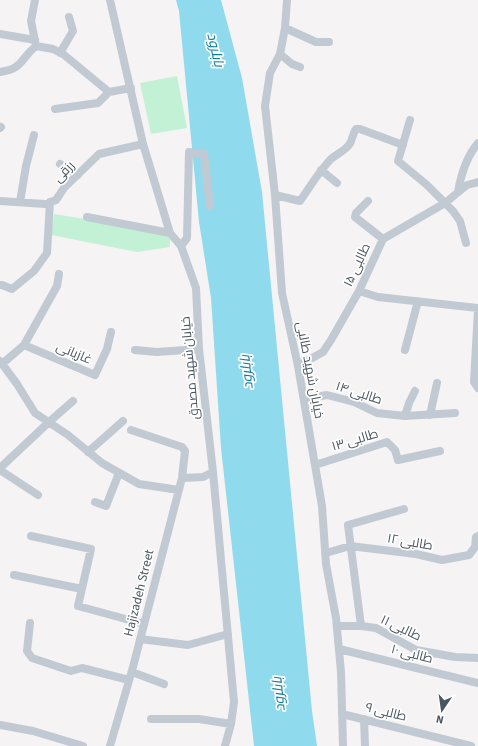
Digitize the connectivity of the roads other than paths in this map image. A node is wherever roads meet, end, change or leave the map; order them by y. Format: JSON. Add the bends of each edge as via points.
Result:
{"nodes":[{"id":1,"x":35,"y":0,"type":"edge"},
{"id":2,"x":110,"y":0,"type":"edge"},
{"id":3,"x":287,"y":0,"type":"edge"},
{"id":4,"x":69,"y":17,"type":"dead end"},
{"id":5,"x":285,"y":28,"type":"junction"},
{"id":6,"x":0,"y":34,"type":"edge"},
{"id":7,"x":329,"y":42,"type":"dead end"},
{"id":8,"x":35,"y":43,"type":"junction"},
{"id":9,"x":60,"y":53,"type":"junction"},
{"id":10,"x":280,"y":54,"type":"junction"},
{"id":11,"x":300,"y":67,"type":"dead end"},
{"id":12,"x":0,"y":72,"type":"edge"},
{"id":13,"x":131,"y":88,"type":"junction"},
{"id":14,"x":108,"y":92,"type":"junction"},
{"id":15,"x":54,"y":109,"type":"dead end"},
{"id":16,"x":410,"y":120,"type":"dead end"},
{"id":17,"x":34,"y":135,"type":"dead end"},
{"id":18,"x":478,"y":143,"type":"edge"},
{"id":19,"x":143,"y":144,"type":"junction"},
{"id":20,"x":403,"y":145,"type":"junction"},
{"id":21,"x":60,"y":164,"type":"dead end"},
{"id":22,"x":321,"y":170,"type":"junction"},
{"id":23,"x":78,"y":175,"type":"junction"},
{"id":24,"x":478,"y":182,"type":"edge"},
{"id":25,"x":337,"y":183,"type":"dead end"},
{"id":26,"x":458,"y":192,"type":"junction"},
{"id":27,"x":275,"y":195,"type":"junction"},
{"id":28,"x":0,"y":201,"type":"edge"},
{"id":29,"x":368,"y":201,"type":"dead end"},
{"id":30,"x":20,"y":202,"type":"junction"},
{"id":31,"x":50,"y":202,"type":"junction"},
{"id":32,"x":446,"y":203,"type":"junction"},
{"id":33,"x":210,"y":206,"type":"dead end"},
{"id":34,"x":87,"y":217,"type":"dead end"},
{"id":35,"x":170,"y":233,"type":"junction"},
{"id":36,"x":383,"y":239,"type":"junction"},
{"id":37,"x":466,"y":243,"type":"dead end"},
{"id":38,"x":181,"y":246,"type":"junction"},
{"id":39,"x":59,"y":274,"type":"dead end"},
{"id":40,"x":0,"y":285,"type":"edge"},
{"id":41,"x":359,"y":291,"type":"junction"},
{"id":42,"x":418,"y":301,"type":"junction"},
{"id":43,"x":478,"y":309,"type":"edge"},
{"id":44,"x":111,"y":332,"type":"dead end"},
{"id":45,"x":24,"y":346,"type":"junction"},
{"id":46,"x":199,"y":349,"type":"junction"},
{"id":47,"x":135,"y":350,"type":"dead end"},
{"id":48,"x":405,"y":350,"type":"dead end"},
{"id":49,"x":1,"y":362,"type":"edge"},
{"id":50,"x":298,"y":366,"type":"junction"},
{"id":51,"x":437,"y":383,"type":"dead end"},
{"id":52,"x":478,"y":388,"type":"edge"},
{"id":53,"x":415,"y":391,"type":"dead end"},
{"id":54,"x":304,"y":399,"type":"junction"},
{"id":55,"x":73,"y":401,"type":"dead end"},
{"id":56,"x":455,"y":413,"type":"dead end"},
{"id":57,"x":430,"y":415,"type":"junction"},
{"id":58,"x":405,"y":416,"type":"junction"},
{"id":59,"x":123,"y":421,"type":"dead end"},
{"id":60,"x":49,"y":422,"type":"junction"},
{"id":61,"x":132,"y":430,"type":"dead end"},
{"id":62,"x":440,"y":451,"type":"dead end"},
{"id":63,"x":88,"y":452,"type":"junction"},
{"id":64,"x":315,"y":465,"type":"junction"},
{"id":65,"x":0,"y":469,"type":"edge"},
{"id":66,"x":213,"y":472,"type":"junction"},
{"id":67,"x":119,"y":473,"type":"junction"},
{"id":68,"x":182,"y":478,"type":"junction"},
{"id":69,"x":179,"y":490,"type":"junction"},
{"id":70,"x":38,"y":496,"type":"dead end"},
{"id":71,"x":95,"y":502,"type":"dead end"},
{"id":72,"x":404,"y":509,"type":"dead end"},
{"id":73,"x":31,"y":536,"type":"dead end"},
{"id":74,"x":478,"y":536,"type":"edge"},
{"id":75,"x":350,"y":546,"type":"junction"},
{"id":76,"x":326,"y":553,"type":"junction"},
{"id":77,"x":14,"y":575,"type":"dead end"},
{"id":78,"x":82,"y":589,"type":"junction"},
{"id":79,"x":30,"y":623,"type":"dead end"},
{"id":80,"x":144,"y":624,"type":"junction"},
{"id":81,"x":337,"y":626,"type":"junction"},
{"id":82,"x":361,"y":626,"type":"junction"},
{"id":83,"x":228,"y":634,"type":"junction"},
{"id":84,"x":140,"y":639,"type":"junction"},
{"id":85,"x":339,"y":649,"type":"junction"},
{"id":86,"x":477,"y":655,"type":"edge"},
{"id":87,"x":132,"y":672,"type":"junction"},
{"id":88,"x":129,"y":680,"type":"junction"},
{"id":89,"x":478,"y":683,"type":"edge"},
{"id":90,"x":164,"y":684,"type":"dead end"},
{"id":91,"x":342,"y":714,"type":"junction"},
{"id":92,"x":151,"y":719,"type":"dead end"},
{"id":93,"x":364,"y":719,"type":"junction"},
{"id":94,"x":231,"y":724,"type":"junction"},
{"id":95,"x":0,"y":725,"type":"edge"},
{"id":96,"x":83,"y":746,"type":"edge"},
{"id":97,"x":110,"y":746,"type":"edge"},
{"id":98,"x":225,"y":746,"type":"edge"},
{"id":99,"x":343,"y":746,"type":"edge"},
{"id":100,"x":365,"y":746,"type":"edge"},
{"id":101,"x":471,"y":746,"type":"edge"}],
"edges":[{"from":1,"to":8,"type":"street","via":[[31,21]]},
{"from":2,"to":13,"type":"street","name":"خیابان شهید مصدق"},
{"from":3,"to":5,"type":"street","name":"خیابان شهید طالبی"},
{"from":4,"to":9,"type":"street","via":[[73,31]]},
{"from":5,"to":7,"type":"street","via":[[316,42]]},
{"from":5,"to":10,"type":"street","name":"خیابان شهید طالبی"},
{"from":6,"to":8,"type":"street"},
{"from":8,"to":9,"type":"street"},
{"from":8,"to":12,"type":"street","via":[[12,71]]},
{"from":9,"to":14,"type":"street"},
{"from":10,"to":11,"type":"street"},
{"from":10,"to":27,"type":"street","name":"خیابان شهید طالبی","via":[[270,73],[265,106]]},
{"from":13,"to":14,"type":"street"},
{"from":13,"to":19,"type":"street","name":"خیابان شهید مصدق"},
{"from":14,"to":15,"type":"street","via":[[98,103]]},
{"from":16,"to":20,"type":"street"},
{"from":17,"to":30,"type":"street"},
{"from":18,"to":26,"type":"street","via":[[461,173]]},
{"from":19,"to":23,"type":"street","name":"رزقی","via":[[99,154]]},
{"from":19,"to":35,"type":"street","name":"خیابان شهید مصدق"},
{"from":20,"to":22,"type":"street","via":[[356,129],[348,147],[332,158]]},
{"from":20,"to":32,"type":"street","via":[[398,161]]},
{"from":21,"to":23,"type":"street"},
{"from":22,"to":25,"type":"street"},
{"from":22,"to":27,"type":"street","via":[[300,201]]},
{"from":23,"to":31,"type":"street","name":"رزقی","via":[[56,200]]},
{"from":24,"to":26,"type":"street","name":"طالبی ۱۵","via":[[467,185]]},
{"from":26,"to":32,"type":"street","name":"طالبی ۱۵"},
{"from":27,"to":50,"type":"street","name":"خیابان شهید طالبی","via":[[282,293]]},
{"from":28,"to":30,"type":"street"},
{"from":29,"to":36,"type":"street","via":[[355,217]]},
{"from":30,"to":31,"type":"street"},
{"from":31,"to":40,"type":"street","via":[[47,253],[34,271],[12,289]]},
{"from":32,"to":36,"type":"street","name":"طالبی ۱۵"},
{"from":32,"to":37,"type":"street","via":[[460,221]]},
{"from":33,"to":38,"type":"street","via":[[204,154],[189,152],[187,238]]},
{"from":34,"to":35,"type":"street"},
{"from":35,"to":38,"type":"street","name":"خیابان شهید مصدق"},
{"from":36,"to":41,"type":"street","name":"طالبی ۱۵"},
{"from":38,"to":46,"type":"street","name":"خیابان شهید مصدق","via":[[196,288]]},
{"from":39,"to":45,"type":"street","via":[[57,286]]},
{"from":41,"to":42,"type":"street","via":[[378,297]]},
{"from":41,"to":50,"type":"street","name":"طالبی ۱۵","via":[[323,352]]},
{"from":42,"to":43,"type":"street"},
{"from":42,"to":48,"type":"street"},
{"from":43,"to":52,"type":"street","via":[[474,382]]},
{"from":44,"to":45,"type":"street","name":"غازیانی","via":[[95,375]]},
{"from":45,"to":49,"type":"street"},
{"from":46,"to":47,"type":"street","via":[[157,352]]},
{"from":46,"to":66,"type":"street","name":"خیابان شهید مصدق"},
{"from":49,"to":60,"type":"street","via":[[35,413]]},
{"from":50,"to":54,"type":"street","name":"خیابان شهید طالبی"},
{"from":51,"to":57,"type":"street"},
{"from":53,"to":58,"type":"street","via":[[408,403]]},
{"from":54,"to":58,"type":"street","name":"طالبی ۱۴","via":[[326,395],[354,402],[377,413]]},
{"from":54,"to":64,"type":"street","name":"خیابان شهید طالبی"},
{"from":55,"to":60,"type":"street"},
{"from":56,"to":57,"type":"street","name":"طالبی ۱۴"},
{"from":57,"to":58,"type":"street","name":"طالبی ۱۴"},
{"from":59,"to":63,"type":"street"},
{"from":60,"to":63,"type":"street"},
{"from":60,"to":65,"type":"street"},
{"from":61,"to":68,"type":"street","name":"Hajizadeh Street","via":[[182,447],[185,451]]},
{"from":62,"to":64,"type":"street","name":"طالبی ۱۳","via":[[398,460],[395,450],[387,442]]},
{"from":63,"to":67,"type":"street","via":[[102,464]]},
{"from":64,"to":76,"type":"street","name":"خیابان شهید طالبی"},
{"from":65,"to":70,"type":"street"},
{"from":66,"to":68,"type":"street","via":[[203,477]]},
{"from":66,"to":83,"type":"street","name":"خیابان شهید مصدق"},
{"from":67,"to":69,"type":"street","via":[[138,484]]},
{"from":67,"to":71,"type":"street","via":[[106,506]]},
{"from":68,"to":69,"type":"street","name":"Hajizadeh Street"},
{"from":69,"to":80,"type":"street","name":"Hajizadeh Street"},
{"from":72,"to":75,"type":"street","via":[[348,525]]},
{"from":73,"to":78,"type":"street","via":[[91,549]]},
{"from":74,"to":75,"type":"street","name":"طالبی ۱۲","via":[[475,547],[468,555],[442,560],[416,554]]},
{"from":75,"to":76,"type":"street","name":"طالبی ۱۲"},
{"from":75,"to":82,"type":"street"},
{"from":76,"to":81,"type":"street","name":"خیابان شهید طالبی"},
{"from":77,"to":78,"type":"street"},
{"from":78,"to":80,"type":"street","via":[[78,606]]},
{"from":79,"to":88,"type":"street","via":[[27,651],[32,658],[71,671],[82,668]]},
{"from":80,"to":84,"type":"street","name":"Hajizadeh Street"},
{"from":81,"to":82,"type":"street","name":"طالبی ۱۱"},
{"from":81,"to":85,"type":"street","name":"خیابان شهید طالبی"},
{"from":82,"to":86,"type":"street","name":"طالبی ۱۱","via":[[376,628],[416,650],[455,657]]},
{"from":83,"to":84,"type":"street","via":[[188,645]]},
{"from":83,"to":94,"type":"street","name":"خیابان شهید مصدق","via":[[234,702]]},
{"from":84,"to":87,"type":"street","name":"Hajizadeh Street"},
{"from":85,"to":89,"type":"street","name":"طالبی ۱۰"},
{"from":85,"to":91,"type":"street","name":"خیابان شهید طالبی"},
{"from":87,"to":88,"type":"street","name":"Hajizadeh Street"},
{"from":87,"to":90,"type":"street"},
{"from":88,"to":97,"type":"street","name":"Hajizadeh Street"},
{"from":91,"to":93,"type":"street","name":"طالبی ۹"},
{"from":91,"to":99,"type":"street","name":"خیابان شهید طالبی"},
{"from":92,"to":94,"type":"street","via":[[199,719]]},
{"from":93,"to":100,"type":"street"},
{"from":93,"to":101,"type":"street","name":"طالبی ۹"},
{"from":94,"to":98,"type":"street","name":"خیابان شهید مصدق"},
{"from":95,"to":96,"type":"street","via":[[33,731]]}]}
